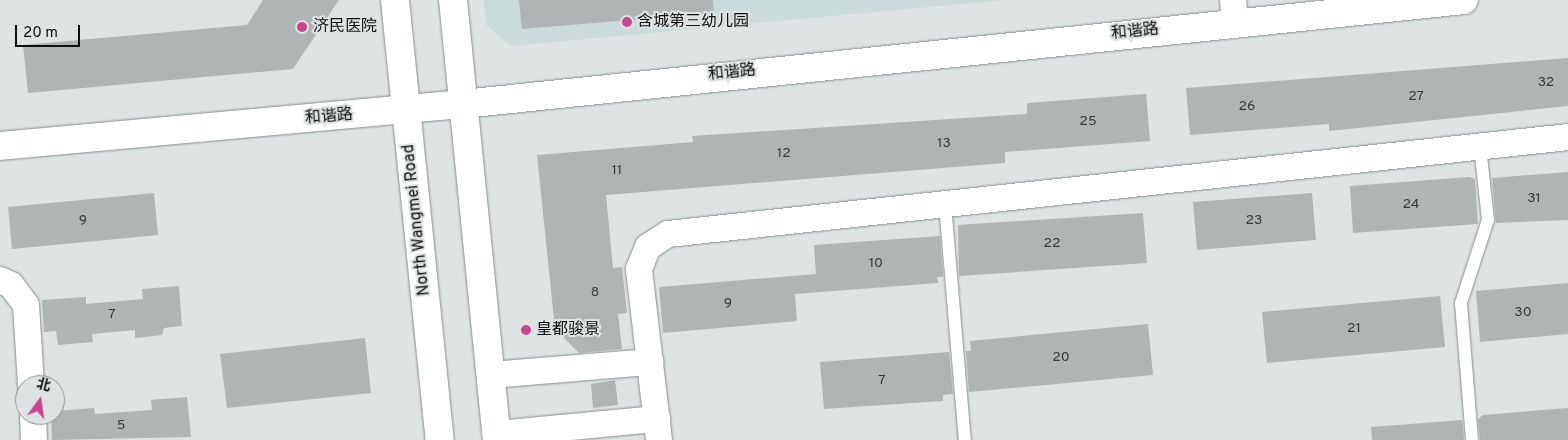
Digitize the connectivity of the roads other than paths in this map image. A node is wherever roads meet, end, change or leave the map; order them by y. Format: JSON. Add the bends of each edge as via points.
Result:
{"nodes":[{"id":1,"x":395,"y":0,"type":"edge"},
{"id":2,"x":453,"y":0,"type":"edge"},
{"id":3,"x":1464,"y":0,"type":"edge"},
{"id":4,"x":1234,"y":11,"type":"edge"},
{"id":5,"x":463,"y":104,"type":"junction"},
{"id":6,"x":406,"y":109,"type":"junction"},
{"id":7,"x":1568,"y":137,"type":"edge"},
{"id":8,"x":0,"y":146,"type":"edge"},
{"id":9,"x":1480,"y":146,"type":"junction"},
{"id":10,"x":945,"y":204,"type":"junction"},
{"id":11,"x":0,"y":280,"type":"edge"},
{"id":12,"x":650,"y":362,"type":"junction"},
{"id":13,"x":30,"y":375,"type":"edge"},
{"id":14,"x":491,"y":375,"type":"junction"},
{"id":15,"x":33,"y":425,"type":"edge"},
{"id":16,"x":658,"y":430,"type":"edge"},
{"id":17,"x":497,"y":437,"type":"edge"},
{"id":18,"x":34,"y":440,"type":"edge"},
{"id":19,"x":440,"y":440,"type":"edge"},
{"id":20,"x":965,"y":440,"type":"edge"},
{"id":21,"x":1472,"y":440,"type":"edge"}],
"edges":[{"from":1,"to":6,"type":"street","name":"North Wangmei Road"},
{"from":2,"to":5,"type":"street"},
{"from":3,"to":4,"type":"street","name":"和谐路"},
{"from":4,"to":5,"type":"street","name":"和谐路"},
{"from":5,"to":6,"type":"street","name":"和谐路"},
{"from":5,"to":14,"type":"street"},
{"from":6,"to":8,"type":"street","name":"和谐路"},
{"from":6,"to":19,"type":"street","name":"North Wangmei Road"},
{"from":7,"to":9,"type":"street"},
{"from":9,"to":10,"type":"street"},
{"from":9,"to":21,"type":"lane","via":[[1488,220],[1461,303]]},
{"from":10,"to":12,"type":"street","via":[[668,234],[648,247],[639,269]]},
{"from":10,"to":20,"type":"lane"},
{"from":11,"to":13,"type":"street","via":[[12,285],[26,305]]},
{"from":12,"to":14,"type":"street"},
{"from":12,"to":16,"type":"street"},
{"from":14,"to":17,"type":"street"},
{"from":15,"to":18,"type":"street"},
{"from":16,"to":17,"type":"street"}]}
